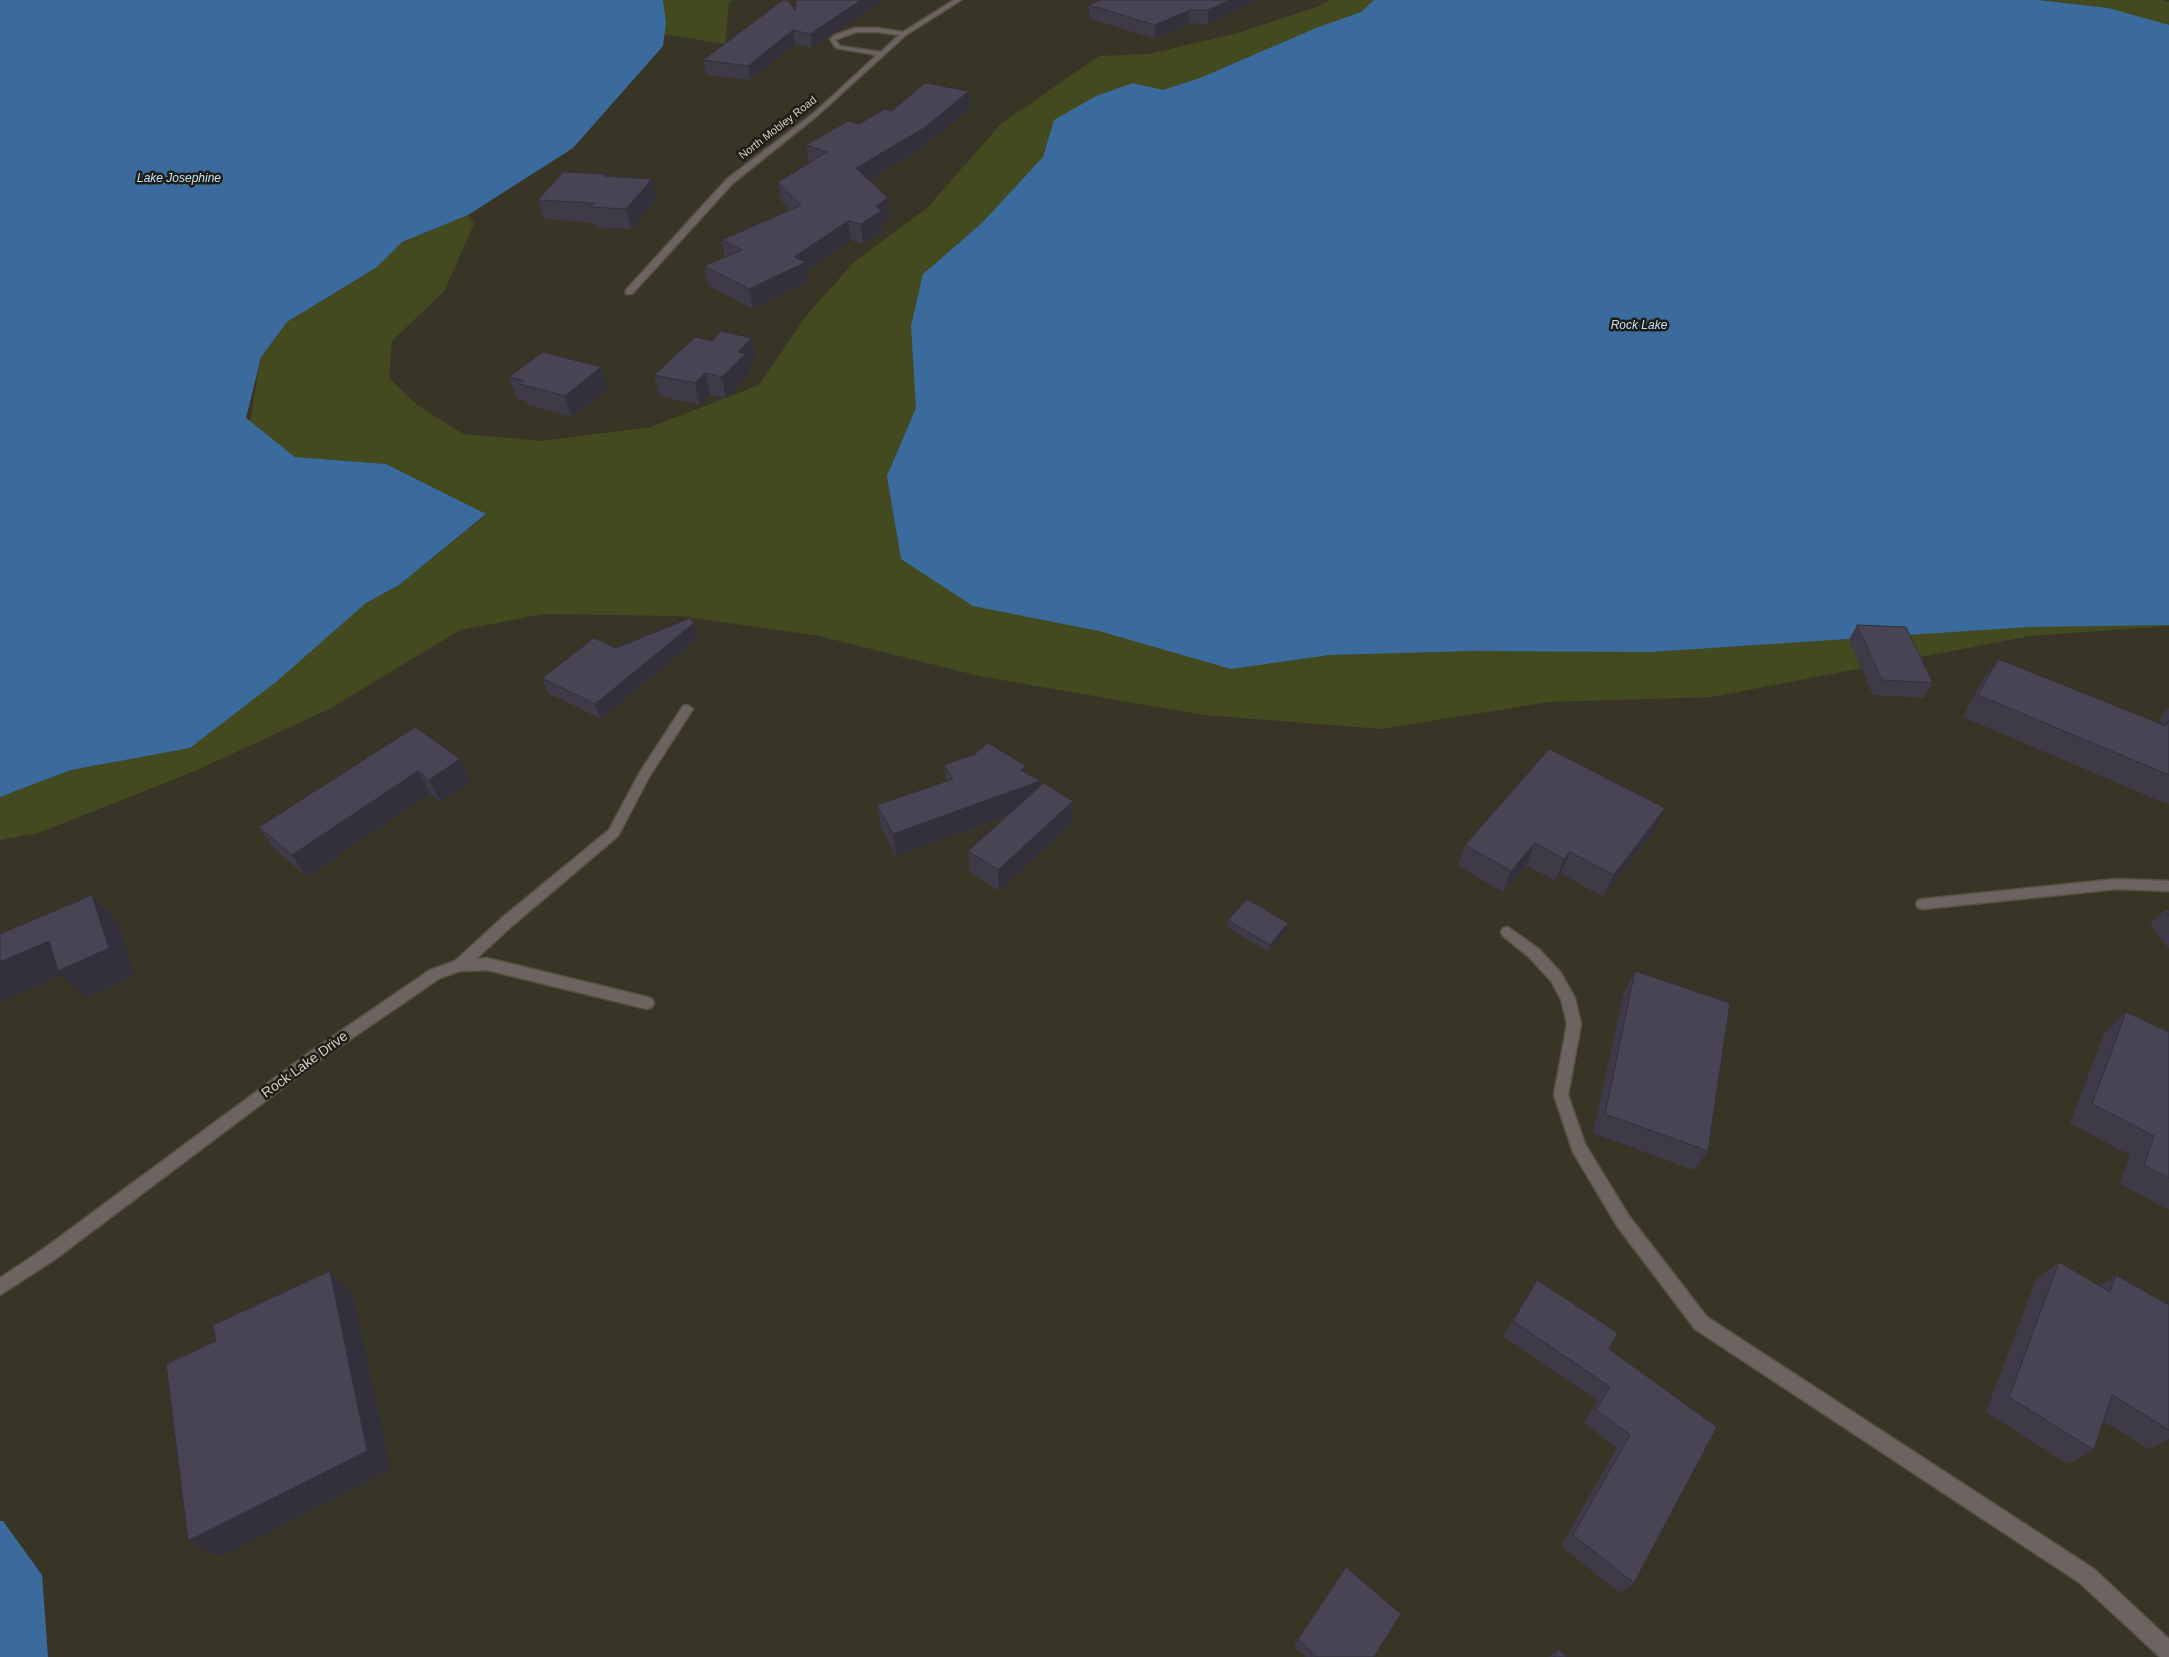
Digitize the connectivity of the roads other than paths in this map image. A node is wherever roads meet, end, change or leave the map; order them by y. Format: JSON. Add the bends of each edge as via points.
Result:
{"nodes":[{"id":1,"x":958,"y":0,"type":"edge"},
{"id":2,"x":904,"y":34,"type":"junction"},
{"id":3,"x":882,"y":54,"type":"junction"},
{"id":4,"x":629,"y":292,"type":"dead end"},
{"id":5,"x":687,"y":709,"type":"dead end"},
{"id":6,"x":2169,"y":886,"type":"edge"},
{"id":7,"x":1923,"y":904,"type":"dead end"},
{"id":8,"x":1508,"y":932,"type":"dead end"},
{"id":9,"x":460,"y":965,"type":"junction"},
{"id":10,"x":647,"y":1004,"type":"dead end"},
{"id":11,"x":0,"y":1287,"type":"edge"},
{"id":12,"x":2169,"y":1652,"type":"edge"}],
"edges":[{"from":1,"to":2,"type":"street","name":"North Mobley Road"},
{"from":2,"to":3,"type":"street","name":"North Mobley Road"},
{"from":2,"to":3,"type":"street","via":[[855,30],[832,40],[846,50]]},
{"from":3,"to":4,"type":"street","name":"North Mobley Road","via":[[816,114],[730,181]]},
{"from":5,"to":9,"type":"street","via":[[644,775],[614,833]]},
{"from":6,"to":7,"type":"street","via":[[2109,885]]},
{"from":8,"to":12,"type":"street","via":[[1534,952],[1556,977],[1568,998],[1574,1024],[1561,1095],[1578,1147],[1623,1222],[1701,1323],[2087,1576]]},
{"from":9,"to":10,"type":"street","name":"Rock Lake Drive","via":[[487,964]]},
{"from":9,"to":11,"type":"street","name":"Rock Lake Drive","via":[[436,974],[410,990],[307,1062],[48,1255]]}]}
